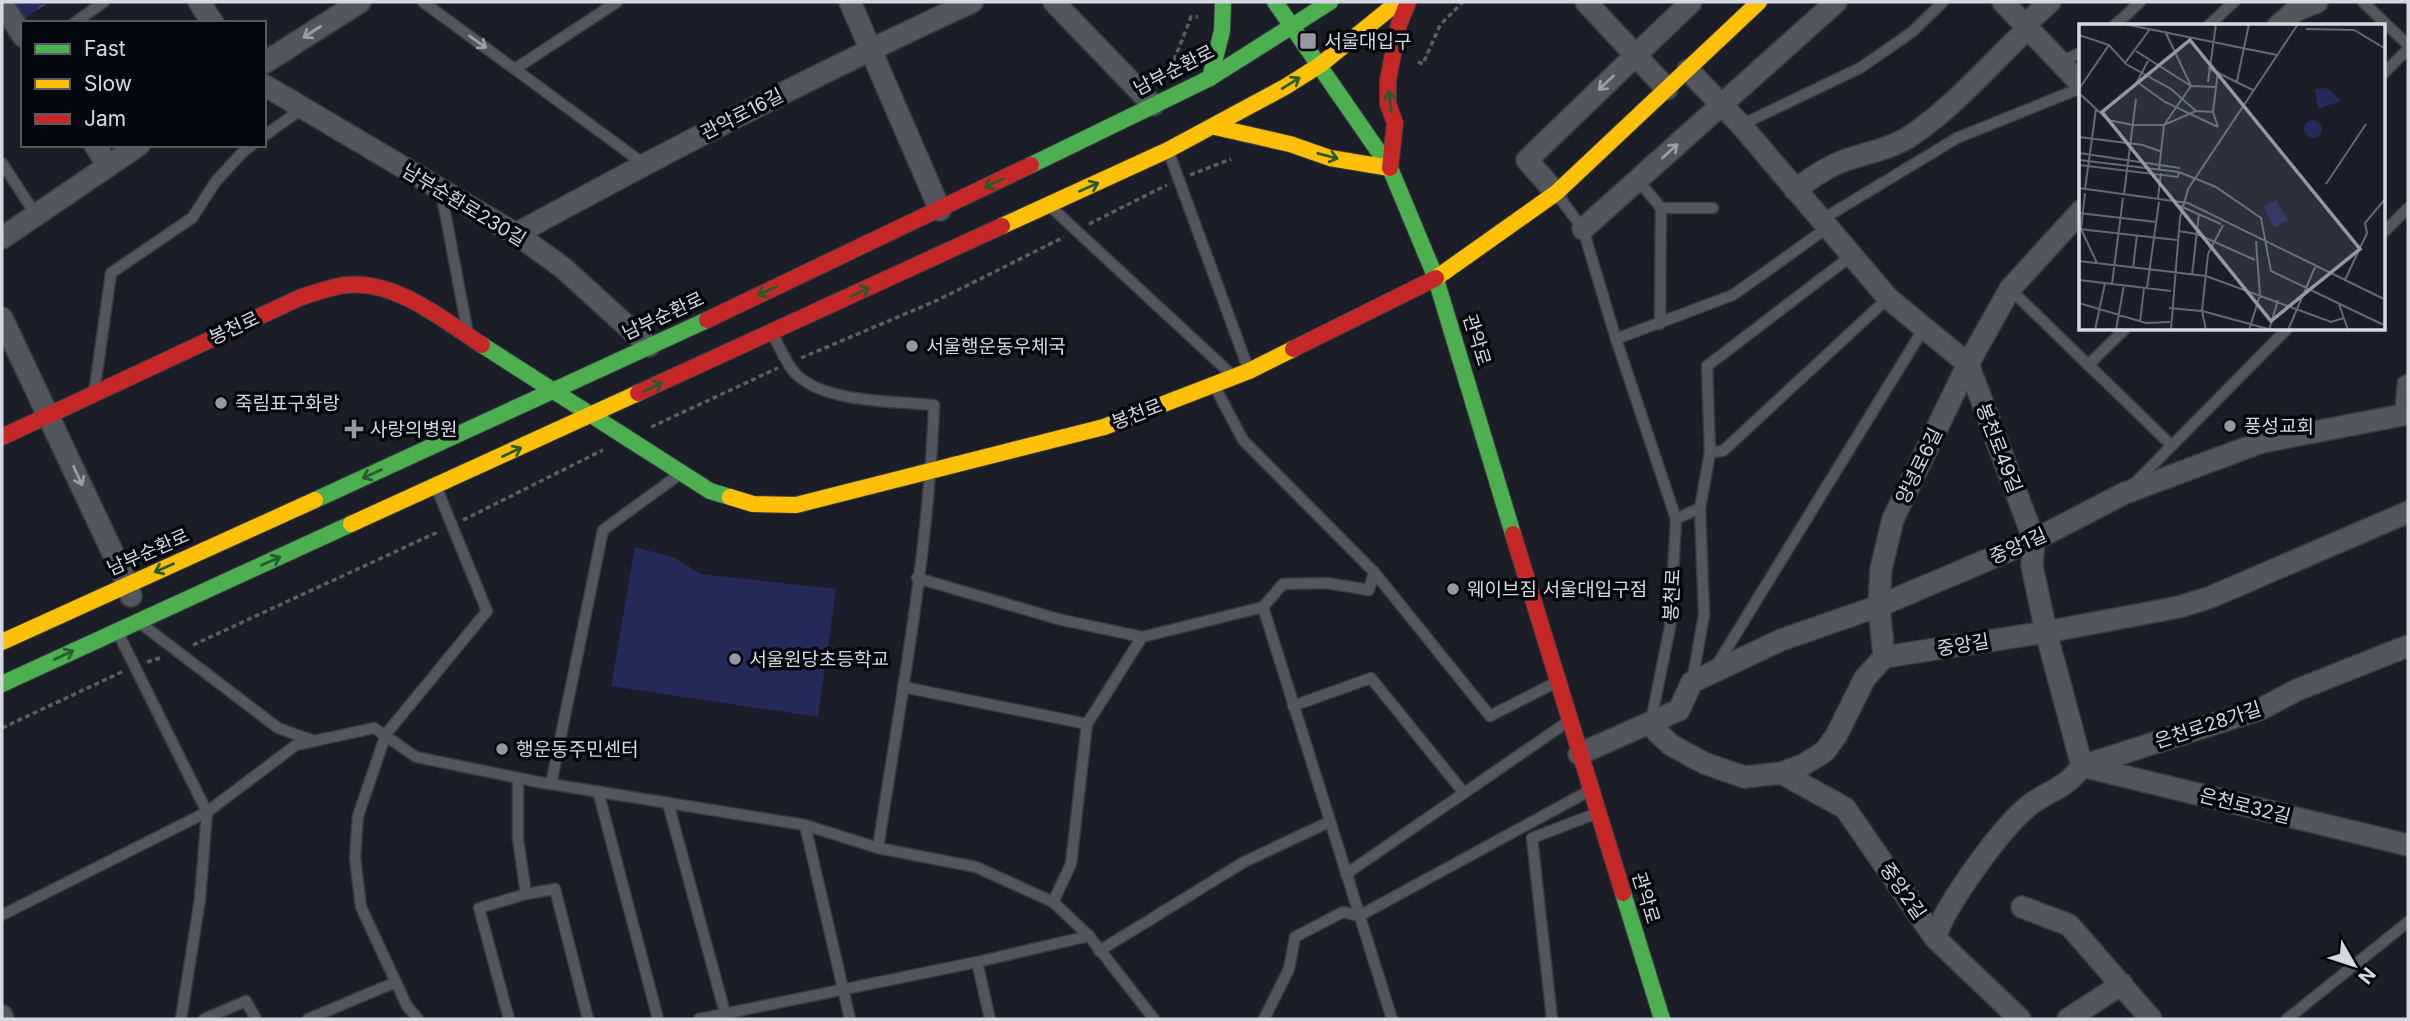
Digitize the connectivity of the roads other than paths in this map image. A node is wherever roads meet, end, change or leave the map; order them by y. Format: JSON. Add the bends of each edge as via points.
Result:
{"nodes":[{"id":1,"x":104,"y":2,"type":"edge"},
{"id":2,"x":199,"y":2,"type":"edge"},
{"id":3,"x":360,"y":2,"type":"edge"},
{"id":4,"x":423,"y":2,"type":"edge"},
{"id":5,"x":617,"y":2,"type":"edge"},
{"id":6,"x":850,"y":2,"type":"edge"},
{"id":7,"x":972,"y":2,"type":"edge"},
{"id":8,"x":1054,"y":2,"type":"edge"},
{"id":9,"x":1223,"y":2,"type":"edge"},
{"id":10,"x":1275,"y":2,"type":"edge"},
{"id":11,"x":1330,"y":2,"type":"edge"},
{"id":12,"x":1398,"y":2,"type":"edge"},
{"id":13,"x":1408,"y":2,"type":"edge"},
{"id":14,"x":1586,"y":2,"type":"edge"},
{"id":15,"x":1690,"y":2,"type":"edge"},
{"id":16,"x":1759,"y":2,"type":"edge"},
{"id":17,"x":1836,"y":2,"type":"edge"},
{"id":18,"x":1943,"y":2,"type":"edge"},
{"id":19,"x":2003,"y":2,"type":"edge"},
{"id":20,"x":2050,"y":2,"type":"edge"},
{"id":21,"x":2140,"y":2,"type":"edge"},
{"id":22,"x":2234,"y":2,"type":"edge"},
{"id":23,"x":2317,"y":2,"type":"edge"},
{"id":24,"x":2363,"y":2,"type":"edge"},
{"id":25,"x":2,"y":4,"type":"edge"},
{"id":26,"x":2290,"y":6,"type":"edge"},
{"id":27,"x":77,"y":21,"type":"edge"},
{"id":28,"x":212,"y":21,"type":"edge"},
{"id":29,"x":2026,"y":24,"type":"junction"},
{"id":30,"x":2116,"y":24,"type":"edge"},
{"id":31,"x":2209,"y":24,"type":"edge"},
{"id":32,"x":2279,"y":24,"type":"edge"},
{"id":33,"x":2385,"y":24,"type":"edge"},
{"id":34,"x":2386,"y":25,"type":"edge"},
{"id":35,"x":1293,"y":26,"type":"junction"},
{"id":36,"x":21,"y":33,"type":"edge"},
{"id":37,"x":2408,"y":47,"type":"edge"},
{"id":38,"x":870,"y":48,"type":"junction"},
{"id":39,"x":2079,"y":54,"type":"edge"},
{"id":40,"x":1635,"y":55,"type":"junction"},
{"id":41,"x":2061,"y":61,"type":"junction"},
{"id":42,"x":266,"y":62,"type":"edge"},
{"id":43,"x":1320,"y":65,"type":"junction"},
{"id":44,"x":514,"y":69,"type":"junction"},
{"id":45,"x":1688,"y":70,"type":"junction"},
{"id":46,"x":2386,"y":71,"type":"edge"},
{"id":47,"x":1210,"y":78,"type":"junction"},
{"id":48,"x":2079,"y":84,"type":"edge"},
{"id":49,"x":266,"y":86,"type":"edge"},
{"id":50,"x":2079,"y":87,"type":"edge"},
{"id":51,"x":1667,"y":89,"type":"junction"},
{"id":52,"x":1153,"y":105,"type":"junction"},
{"id":53,"x":1721,"y":106,"type":"junction"},
{"id":54,"x":303,"y":107,"type":"junction"},
{"id":55,"x":1741,"y":125,"type":"junction"},
{"id":56,"x":1215,"y":127,"type":"junction"},
{"id":57,"x":266,"y":135,"type":"edge"},
{"id":58,"x":96,"y":147,"type":"edge"},
{"id":59,"x":136,"y":147,"type":"edge"},
{"id":60,"x":250,"y":147,"type":"edge"},
{"id":61,"x":1168,"y":150,"type":"junction"},
{"id":62,"x":2,"y":163,"type":"edge"},
{"id":63,"x":644,"y":164,"type":"junction"},
{"id":64,"x":108,"y":166,"type":"junction"},
{"id":65,"x":1390,"y":167,"type":"junction"},
{"id":66,"x":1638,"y":180,"type":"junction"},
{"id":67,"x":1795,"y":190,"type":"junction"},
{"id":68,"x":441,"y":191,"type":"junction"},
{"id":69,"x":1556,"y":192,"type":"junction"},
{"id":70,"x":1049,"y":205,"type":"junction"},
{"id":71,"x":1661,"y":208,"type":"junction"},
{"id":72,"x":1713,"y":208,"type":"dead end"},
{"id":73,"x":2408,"y":208,"type":"edge"},
{"id":74,"x":940,"y":209,"type":"junction"},
{"id":75,"x":2079,"y":213,"type":"edge"},
{"id":76,"x":36,"y":215,"type":"junction"},
{"id":77,"x":1824,"y":224,"type":"junction"},
{"id":78,"x":1583,"y":229,"type":"junction"},
{"id":79,"x":2386,"y":230,"type":"edge"},
{"id":80,"x":516,"y":234,"type":"junction"},
{"id":81,"x":2,"y":238,"type":"edge"},
{"id":82,"x":1851,"y":256,"type":"junction"},
{"id":83,"x":1436,"y":278,"type":"junction"},
{"id":84,"x":2010,"y":289,"type":"junction"},
{"id":85,"x":1888,"y":298,"type":"junction"},
{"id":86,"x":2,"y":317,"type":"edge"},
{"id":87,"x":1660,"y":324,"type":"junction"},
{"id":88,"x":1924,"y":328,"type":"junction"},
{"id":89,"x":2123,"y":331,"type":"edge"},
{"id":90,"x":2285,"y":331,"type":"edge"},
{"id":91,"x":772,"y":332,"type":"junction"},
{"id":92,"x":468,"y":336,"type":"junction"},
{"id":93,"x":1616,"y":340,"type":"junction"},
{"id":94,"x":649,"y":346,"type":"junction"},
{"id":95,"x":1968,"y":364,"type":"junction"},
{"id":96,"x":2088,"y":365,"type":"junction"},
{"id":97,"x":1241,"y":373,"type":"junction"},
{"id":98,"x":2408,"y":379,"type":"edge"},
{"id":99,"x":1214,"y":384,"type":"junction"},
{"id":100,"x":554,"y":392,"type":"junction"},
{"id":101,"x":94,"y":394,"type":"junction"},
{"id":102,"x":49,"y":414,"type":"junction"},
{"id":103,"x":2404,"y":415,"type":"edge"},
{"id":104,"x":591,"y":416,"type":"junction"},
{"id":105,"x":2,"y":437,"type":"edge"},
{"id":106,"x":2171,"y":445,"type":"junction"},
{"id":107,"x":434,"y":446,"type":"junction"},
{"id":108,"x":1710,"y":452,"type":"junction"},
{"id":109,"x":932,"y":472,"type":"junction"},
{"id":110,"x":681,"y":474,"type":"junction"},
{"id":111,"x":443,"y":483,"type":"junction"},
{"id":112,"x":2125,"y":493,"type":"junction"},
{"id":113,"x":1700,"y":508,"type":"junction"},
{"id":114,"x":2408,"y":512,"type":"edge"},
{"id":115,"x":1676,"y":519,"type":"junction"},
{"id":116,"x":2034,"y":540,"type":"junction"},
{"id":117,"x":1374,"y":572,"type":"junction"},
{"id":118,"x":917,"y":578,"type":"junction"},
{"id":119,"x":128,"y":584,"type":"junction"},
{"id":120,"x":1879,"y":606,"type":"junction"},
{"id":121,"x":1263,"y":607,"type":"junction"},
{"id":122,"x":138,"y":622,"type":"junction"},
{"id":123,"x":117,"y":631,"type":"junction"},
{"id":124,"x":2046,"y":632,"type":"junction"},
{"id":125,"x":1142,"y":637,"type":"junction"},
{"id":126,"x":2,"y":642,"type":"edge"},
{"id":127,"x":2408,"y":646,"type":"edge"},
{"id":128,"x":1884,"y":657,"type":"junction"},
{"id":129,"x":1557,"y":682,"type":"junction"},
{"id":130,"x":1692,"y":682,"type":"junction"},
{"id":131,"x":2,"y":684,"type":"edge"},
{"id":132,"x":903,"y":687,"type":"junction"},
{"id":133,"x":1293,"y":706,"type":"junction"},
{"id":134,"x":1569,"y":721,"type":"junction"},
{"id":135,"x":1651,"y":722,"type":"junction"},
{"id":136,"x":1087,"y":724,"type":"junction"},
{"id":137,"x":386,"y":734,"type":"junction"},
{"id":138,"x":314,"y":741,"type":"junction"},
{"id":139,"x":1579,"y":754,"type":"junction"},
{"id":140,"x":2082,"y":766,"type":"junction"},
{"id":141,"x":1781,"y":773,"type":"junction"},
{"id":142,"x":518,"y":778,"type":"junction"},
{"id":143,"x":551,"y":784,"type":"junction"},
{"id":144,"x":1590,"y":790,"type":"junction"},
{"id":145,"x":598,"y":791,"type":"junction"},
{"id":146,"x":1464,"y":793,"type":"junction"},
{"id":147,"x":668,"y":803,"type":"junction"},
{"id":148,"x":207,"y":812,"type":"junction"},
{"id":149,"x":1597,"y":813,"type":"junction"},
{"id":150,"x":1329,"y":822,"type":"junction"},
{"id":151,"x":804,"y":825,"type":"junction"},
{"id":152,"x":2408,"y":845,"type":"edge"},
{"id":153,"x":878,"y":848,"type":"junction"},
{"id":154,"x":1346,"y":874,"type":"junction"},
{"id":155,"x":526,"y":894,"type":"junction"},
{"id":156,"x":1053,"y":902,"type":"junction"},
{"id":157,"x":2022,"y":906,"type":"dead end"},
{"id":158,"x":2,"y":915,"type":"edge"},
{"id":159,"x":1359,"y":916,"type":"junction"},
{"id":160,"x":2408,"y":922,"type":"edge"},
{"id":161,"x":1088,"y":936,"type":"junction"},
{"id":162,"x":1935,"y":938,"type":"junction"},
{"id":163,"x":1099,"y":951,"type":"junction"},
{"id":164,"x":977,"y":962,"type":"junction"},
{"id":165,"x":396,"y":982,"type":"junction"},
{"id":166,"x":2122,"y":984,"type":"junction"},
{"id":167,"x":843,"y":990,"type":"junction"},
{"id":168,"x":725,"y":1013,"type":"junction"},
{"id":169,"x":181,"y":1017,"type":"edge"},
{"id":170,"x":170,"y":1019,"type":"edge"},
{"id":171,"x":204,"y":1019,"type":"edge"},
{"id":172,"x":256,"y":1019,"type":"edge"},
{"id":173,"x":308,"y":1019,"type":"edge"},
{"id":174,"x":418,"y":1019,"type":"edge"},
{"id":175,"x":509,"y":1019,"type":"edge"},
{"id":176,"x":588,"y":1019,"type":"edge"},
{"id":177,"x":658,"y":1019,"type":"edge"},
{"id":178,"x":699,"y":1019,"type":"edge"},
{"id":179,"x":850,"y":1019,"type":"edge"},
{"id":180,"x":990,"y":1019,"type":"edge"},
{"id":181,"x":1154,"y":1019,"type":"edge"},
{"id":182,"x":1264,"y":1019,"type":"edge"},
{"id":183,"x":1392,"y":1019,"type":"edge"},
{"id":184,"x":1552,"y":1019,"type":"edge"},
{"id":185,"x":1662,"y":1019,"type":"edge"},
{"id":186,"x":2020,"y":1019,"type":"edge"},
{"id":187,"x":2068,"y":1019,"type":"edge"},
{"id":188,"x":2151,"y":1019,"type":"edge"},
{"id":189,"x":2287,"y":1019,"type":"edge"}],
"edges":[{"from":1,"to":27,"type":"lane"},
{"from":2,"to":28,"type":"street"},
{"from":3,"to":42,"type":"street","one_way":true},
{"from":4,"to":44,"type":"lane","one_way":true},
{"from":5,"to":44,"type":"lane"},
{"from":6,"to":38,"type":"street"},
{"from":7,"to":38,"type":"street","name":"관악로16길"},
{"from":8,"to":52,"type":"street"},
{"from":9,"to":47,"type":"main road","via":[[1225,19]]},
{"from":10,"to":35,"type":"main road","name":"관악로"},
{"from":11,"to":35,"type":"main road","name":"남부순환로"},
{"from":12,"to":43,"type":"main road"},
{"from":65,"to":13,"type":"main road","one_way":true,"via":[[1395,123],[1388,104],[1388,80]]},
{"from":14,"to":40,"type":"street"},
{"from":15,"to":40,"type":"street"},
{"from":16,"to":45,"type":"main road","name":"봉천로"},
{"from":17,"to":53,"type":"street"},
{"from":18,"to":55,"type":"lane","via":[[1912,32],[1860,68]]},
{"from":19,"to":29,"type":"street"},
{"from":20,"to":29,"type":"street"},
{"from":21,"to":30,"type":"lane"},
{"from":22,"to":31,"type":"lane"},
{"from":23,"to":26,"type":"street"},
{"from":24,"to":33,"type":"lane"},
{"from":25,"to":36,"type":"street"},
{"from":26,"to":32,"type":"street"},
{"from":29,"to":41,"type":"street"},
{"from":29,"to":67,"type":"street","via":[[2024,33],[1910,136],[1837,163]]},
{"from":34,"to":37,"type":"lane"},
{"from":35,"to":43,"type":"main road","name":"관악로"},
{"from":35,"to":47,"type":"main road","name":"남부순환로"},
{"from":37,"to":46,"type":"lane"},
{"from":38,"to":63,"type":"street","name":"관악로16길"},
{"from":38,"to":74,"type":"street"},
{"from":39,"to":41,"type":"lane"},
{"from":40,"to":51,"type":"street"},
{"from":40,"to":69,"type":"street","one_way":true,"via":[[1527,160]]},
{"from":41,"to":48,"type":"street"},
{"from":56,"to":43,"type":"main road","one_way":true},
{"from":43,"to":65,"type":"main road","name":"관악로"},
{"from":44,"to":63,"type":"lane"},
{"from":45,"to":51,"type":"main road","name":"봉천로"},
{"from":45,"to":53,"type":"street"},
{"from":47,"to":52,"type":"main road","name":"남부순환로"},
{"from":49,"to":54,"type":"street","name":"남부순환로230길"},
{"from":50,"to":77,"type":"lane","via":[[1957,138]]},
{"from":51,"to":69,"type":"main road","name":"봉천로"},
{"from":52,"to":74,"type":"main road","name":"남부순환로","one_way":true},
{"from":53,"to":55,"type":"street"},
{"from":66,"to":53,"type":"street","one_way":true},
{"from":54,"to":57,"type":"lane"},
{"from":54,"to":68,"type":"street","name":"남부순환로230길"},
{"from":55,"to":67,"type":"street"},
{"from":56,"to":61,"type":"main road"},
{"from":56,"to":65,"type":"main road","one_way":true,"via":[[1330,158]]},
{"from":58,"to":64,"type":"street"},
{"from":59,"to":64,"type":"street"},
{"from":60,"to":101,"type":"lane","via":[[216,181],[191,218],[111,273]]},
{"from":70,"to":61,"type":"main road","one_way":true},
{"from":61,"to":97,"type":"lane"},
{"from":62,"to":76,"type":"lane"},
{"from":63,"to":80,"type":"street","name":"관악로16길"},
{"from":64,"to":76,"type":"street"},
{"from":65,"to":83,"type":"main road","name":"관악로"},
{"from":66,"to":71,"type":"lane"},
{"from":66,"to":78,"type":"street"},
{"from":67,"to":77,"type":"street"},
{"from":68,"to":80,"type":"street","name":"남부순환로230길"},
{"from":68,"to":92,"type":"lane"},
{"from":69,"to":78,"type":"lane","name":"봉천로"},
{"from":69,"to":83,"type":"main road","name":"봉천로"},
{"from":91,"to":70,"type":"main road","one_way":true},
{"from":70,"to":97,"type":"lane"},
{"from":71,"to":72,"type":"lane"},
{"from":71,"to":87,"type":"lane"},
{"from":73,"to":79,"type":"lane"},
{"from":74,"to":94,"type":"main road","name":"남부순환로","one_way":true},
{"from":75,"to":84,"type":"street","name":"양녕로6길"},
{"from":76,"to":81,"type":"street"},
{"from":77,"to":82,"type":"street"},
{"from":77,"to":87,"type":"lane","via":[[1733,295]]},
{"from":78,"to":93,"type":"lane","name":"봉천로"},
{"from":80,"to":94,"type":"street","name":"남부순환로230길","via":[[562,267]]},
{"from":82,"to":85,"type":"street"},
{"from":82,"to":108,"type":"lane","via":[[1707,366]]},
{"from":83,"to":97,"type":"main road","name":"봉천로"},
{"from":83,"to":129,"type":"main road","name":"관악로"},
{"from":84,"to":95,"type":"street","name":"양녕로6길"},
{"from":84,"to":96,"type":"lane"},
{"from":85,"to":88,"type":"street"},
{"from":85,"to":108,"type":"lane","via":[[1723,451]]},
{"from":86,"to":102,"type":"street"},
{"from":87,"to":93,"type":"lane"},
{"from":88,"to":95,"type":"street"},
{"from":88,"to":130,"type":"lane","via":[[1718,663]]},
{"from":89,"to":96,"type":"lane"},
{"from":90,"to":106,"type":"lane"},
{"from":104,"to":91,"type":"main road","one_way":true},
{"from":91,"to":109,"type":"lane","via":[[791,368],[816,389],[934,405]]},
{"from":92,"to":100,"type":"main road","name":"봉천로"},
{"from":92,"to":101,"type":"main road","name":"봉천로","via":[[398,294],[367,284],[347,284],[299,298]]},
{"from":93,"to":115,"type":"lane","name":"봉천로"},
{"from":94,"to":100,"type":"main road","name":"남부순환로"},
{"from":95,"to":116,"type":"street","name":"봉천로49길"},
{"from":95,"to":120,"type":"street","name":"양녕로6길","via":[[1894,519],[1881,569]]},
{"from":96,"to":106,"type":"lane"},
{"from":97,"to":99,"type":"main road","name":"봉천로"},
{"from":98,"to":103,"type":"lane","via":[[2403,382]]},
{"from":99,"to":109,"type":"main road","name":"봉천로","via":[[1104,427]]},
{"from":99,"to":117,"type":"lane","via":[[1243,440]]},
{"from":100,"to":104,"type":"main road","name":"봉천로"},
{"from":100,"to":107,"type":"main road","name":"남부순환로"},
{"from":101,"to":102,"type":"main road","name":"봉천로"},
{"from":102,"to":105,"type":"main road","name":"봉천로"},
{"from":102,"to":119,"type":"street","one_way":true},
{"from":103,"to":112,"type":"street","name":"중앙1길","via":[[2262,443]]},
{"from":104,"to":110,"type":"main road","name":"봉천로"},
{"from":111,"to":104,"type":"main road","one_way":true},
{"from":106,"to":112,"type":"lane"},
{"from":107,"to":111,"type":"main road","via":[[446,444],[457,453],[460,467]]},
{"from":107,"to":119,"type":"main road","name":"남부순환로","one_way":true},
{"from":108,"to":113,"type":"lane"},
{"from":109,"to":110,"type":"main road","name":"봉천로","via":[[817,502],[776,506],[732,499]]},
{"from":109,"to":118,"type":"lane"},
{"from":110,"to":143,"type":"lane","via":[[603,530]]},
{"from":122,"to":111,"type":"main road","one_way":true},
{"from":111,"to":137,"type":"lane","via":[[487,611]]},
{"from":112,"to":116,"type":"street","name":"중앙1길"},
{"from":113,"to":115,"type":"lane"},
{"from":113,"to":130,"type":"lane","via":[[1703,615]]},
{"from":114,"to":124,"type":"street","name":"중앙길","via":[[2211,597]]},
{"from":115,"to":135,"type":"lane","name":"봉천로","via":[[1670,627]]},
{"from":116,"to":120,"type":"street","name":"중앙1길"},
{"from":116,"to":124,"type":"street","name":"봉천로49길","via":[[2032,566]]},
{"from":117,"to":121,"type":"lane","via":[[1369,590],[1327,583],[1283,584]]},
{"from":117,"to":129,"type":"lane","via":[[1490,716]]},
{"from":118,"to":125,"type":"lane","via":[[1059,619]]},
{"from":118,"to":132,"type":"lane"},
{"from":119,"to":122,"type":"street"},
{"from":119,"to":126,"type":"main road","name":"남부순환로"},
{"from":120,"to":128,"type":"street","name":"양녕로6길"},
{"from":120,"to":130,"type":"street","name":"중앙1길","via":[[1781,640]]},
{"from":121,"to":125,"type":"lane"},
{"from":121,"to":133,"type":"lane"},
{"from":122,"to":123,"type":"main road"},
{"from":122,"to":138,"type":"lane","via":[[278,728]]},
{"from":131,"to":123,"type":"main road","one_way":true},
{"from":123,"to":148,"type":"lane"},
{"from":124,"to":128,"type":"street","name":"중앙길"},
{"from":124,"to":140,"type":"street"},
{"from":125,"to":136,"type":"lane"},
{"from":127,"to":140,"type":"street","name":"은천로28가길","via":[[2261,709]]},
{"from":128,"to":141,"type":"street","via":[[1865,678],[1825,751]]},
{"from":129,"to":134,"type":"main road","name":"관악로"},
{"from":130,"to":135,"type":"street","via":[[1679,710]]},
{"from":132,"to":136,"type":"lane"},
{"from":132,"to":153,"type":"lane"},
{"from":133,"to":146,"type":"lane","via":[[1371,678]]},
{"from":133,"to":150,"type":"lane"},
{"from":134,"to":139,"type":"main road","name":"관악로"},
{"from":134,"to":146,"type":"lane"},
{"from":135,"to":139,"type":"street"},
{"from":135,"to":141,"type":"street","via":[[1671,745],[1704,763],[1744,777]]},
{"from":136,"to":156,"type":"lane","via":[[1071,864]]},
{"from":137,"to":138,"type":"lane","via":[[374,728]]},
{"from":137,"to":142,"type":"lane","via":[[416,757]]},
{"from":137,"to":165,"type":"lane","via":[[358,816],[355,858],[361,907]]},
{"from":138,"to":148,"type":"lane","via":[[296,745]]},
{"from":139,"to":144,"type":"main road","name":"관악로"},
{"from":140,"to":152,"type":"street","name":"은천로32길"},
{"from":140,"to":162,"type":"street","name":"은천로28가길","via":[[2071,781],[2031,804],[2002,833],[1941,920]]},
{"from":141,"to":162,"type":"street","name":"중앙2길","via":[[1845,808]]},
{"from":142,"to":143,"type":"lane"},
{"from":142,"to":155,"type":"lane","via":[[518,839]]},
{"from":143,"to":145,"type":"lane"},
{"from":144,"to":149,"type":"main road","name":"관악로"},
{"from":144,"to":159,"type":"lane"},
{"from":145,"to":147,"type":"lane"},
{"from":145,"to":177,"type":"lane"},
{"from":146,"to":154,"type":"lane"},
{"from":147,"to":151,"type":"lane"},
{"from":147,"to":168,"type":"lane"},
{"from":148,"to":158,"type":"lane"},
{"from":148,"to":169,"type":"lane","via":[[200,900]]},
{"from":149,"to":184,"type":"lane","via":[[1532,838]]},
{"from":149,"to":185,"type":"main road","name":"관악로"},
{"from":150,"to":154,"type":"lane"},
{"from":150,"to":163,"type":"lane","via":[[1244,862]]},
{"from":151,"to":153,"type":"lane"},
{"from":151,"to":167,"type":"lane"},
{"from":153,"to":156,"type":"lane","via":[[976,867]]},
{"from":154,"to":159,"type":"lane"},
{"from":155,"to":175,"type":"lane","via":[[480,908]]},
{"from":155,"to":176,"type":"lane","via":[[555,889]]},
{"from":156,"to":161,"type":"lane"},
{"from":157,"to":166,"type":"street","via":[[2069,925]]},
{"from":159,"to":182,"type":"lane","via":[[1343,912],[1295,937],[1289,969]]},
{"from":159,"to":183,"type":"lane"},
{"from":160,"to":189,"type":"lane"},
{"from":161,"to":163,"type":"lane"},
{"from":161,"to":164,"type":"lane"},
{"from":162,"to":186,"type":"street","name":"중앙2길"},
{"from":163,"to":181,"type":"lane"},
{"from":164,"to":167,"type":"lane"},
{"from":164,"to":180,"type":"lane"},
{"from":165,"to":173,"type":"lane"},
{"from":165,"to":174,"type":"lane"},
{"from":166,"to":187,"type":"street"},
{"from":166,"to":188,"type":"street"},
{"from":167,"to":168,"type":"lane"},
{"from":167,"to":179,"type":"lane"},
{"from":168,"to":178,"type":"lane"},
{"from":169,"to":170,"type":"lane"},
{"from":171,"to":172,"type":"lane","via":[[246,1001]]}]}
